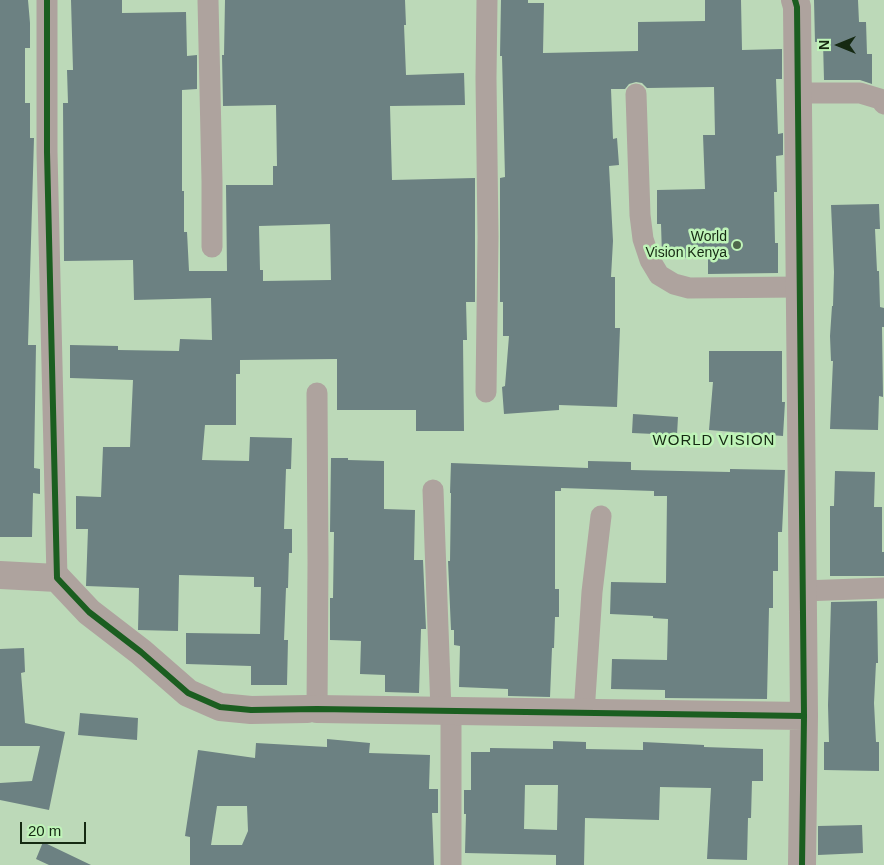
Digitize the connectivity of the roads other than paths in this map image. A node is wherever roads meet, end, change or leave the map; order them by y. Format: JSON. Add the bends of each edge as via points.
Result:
{"nodes":[{"id":1,"x":47,"y":0,"type":"edge"},
{"id":2,"x":208,"y":0,"type":"edge"},
{"id":3,"x":487,"y":0,"type":"edge"},
{"id":4,"x":795,"y":0,"type":"edge"},
{"id":5,"x":798,"y":93,"type":"junction"},
{"id":6,"x":636,"y":94,"type":"dead end"},
{"id":7,"x":884,"y":104,"type":"edge"},
{"id":8,"x":212,"y":247,"type":"dead end"},
{"id":9,"x":800,"y":288,"type":"junction"},
{"id":10,"x":486,"y":392,"type":"dead end"},
{"id":11,"x":317,"y":393,"type":"dead end"},
{"id":12,"x":433,"y":490,"type":"dead end"},
{"id":13,"x":600,"y":516,"type":"dead end"},
{"id":14,"x":0,"y":575,"type":"edge"},
{"id":15,"x":57,"y":578,"type":"junction"},
{"id":16,"x":884,"y":588,"type":"edge"},
{"id":17,"x":803,"y":591,"type":"junction"},
{"id":18,"x":312,"y":709,"type":"junction"},
{"id":19,"x":446,"y":711,"type":"junction"},
{"id":20,"x":584,"y":713,"type":"junction"},
{"id":21,"x":804,"y":716,"type":"junction"},
{"id":22,"x":451,"y":865,"type":"edge"},
{"id":23,"x":802,"y":865,"type":"edge"}],
"edges":[{"from":1,"to":15,"type":"street","via":[[47,152]]},
{"from":2,"to":8,"type":"street"},
{"from":3,"to":10,"type":"street"},
{"from":4,"to":5,"type":"street"},
{"from":5,"to":7,"type":"street","via":[[860,93],[880,99]]},
{"from":5,"to":9,"type":"street"},
{"from":6,"to":9,"type":"street","via":[[643,239],[659,275],[689,288]]},
{"from":9,"to":17,"type":"street"},
{"from":11,"to":18,"type":"street","via":[[318,573]]},
{"from":12,"to":19,"type":"street"},
{"from":13,"to":20,"type":"street"},
{"from":14,"to":15,"type":"street"},
{"from":15,"to":18,"type":"street","via":[[89,612],[188,693],[220,706],[251,710]]},
{"from":16,"to":17,"type":"street"},
{"from":17,"to":21,"type":"street"},
{"from":18,"to":19,"type":"street"},
{"from":19,"to":20,"type":"street"},
{"from":19,"to":22,"type":"street"},
{"from":20,"to":21,"type":"street"},
{"from":21,"to":23,"type":"street"}]}
